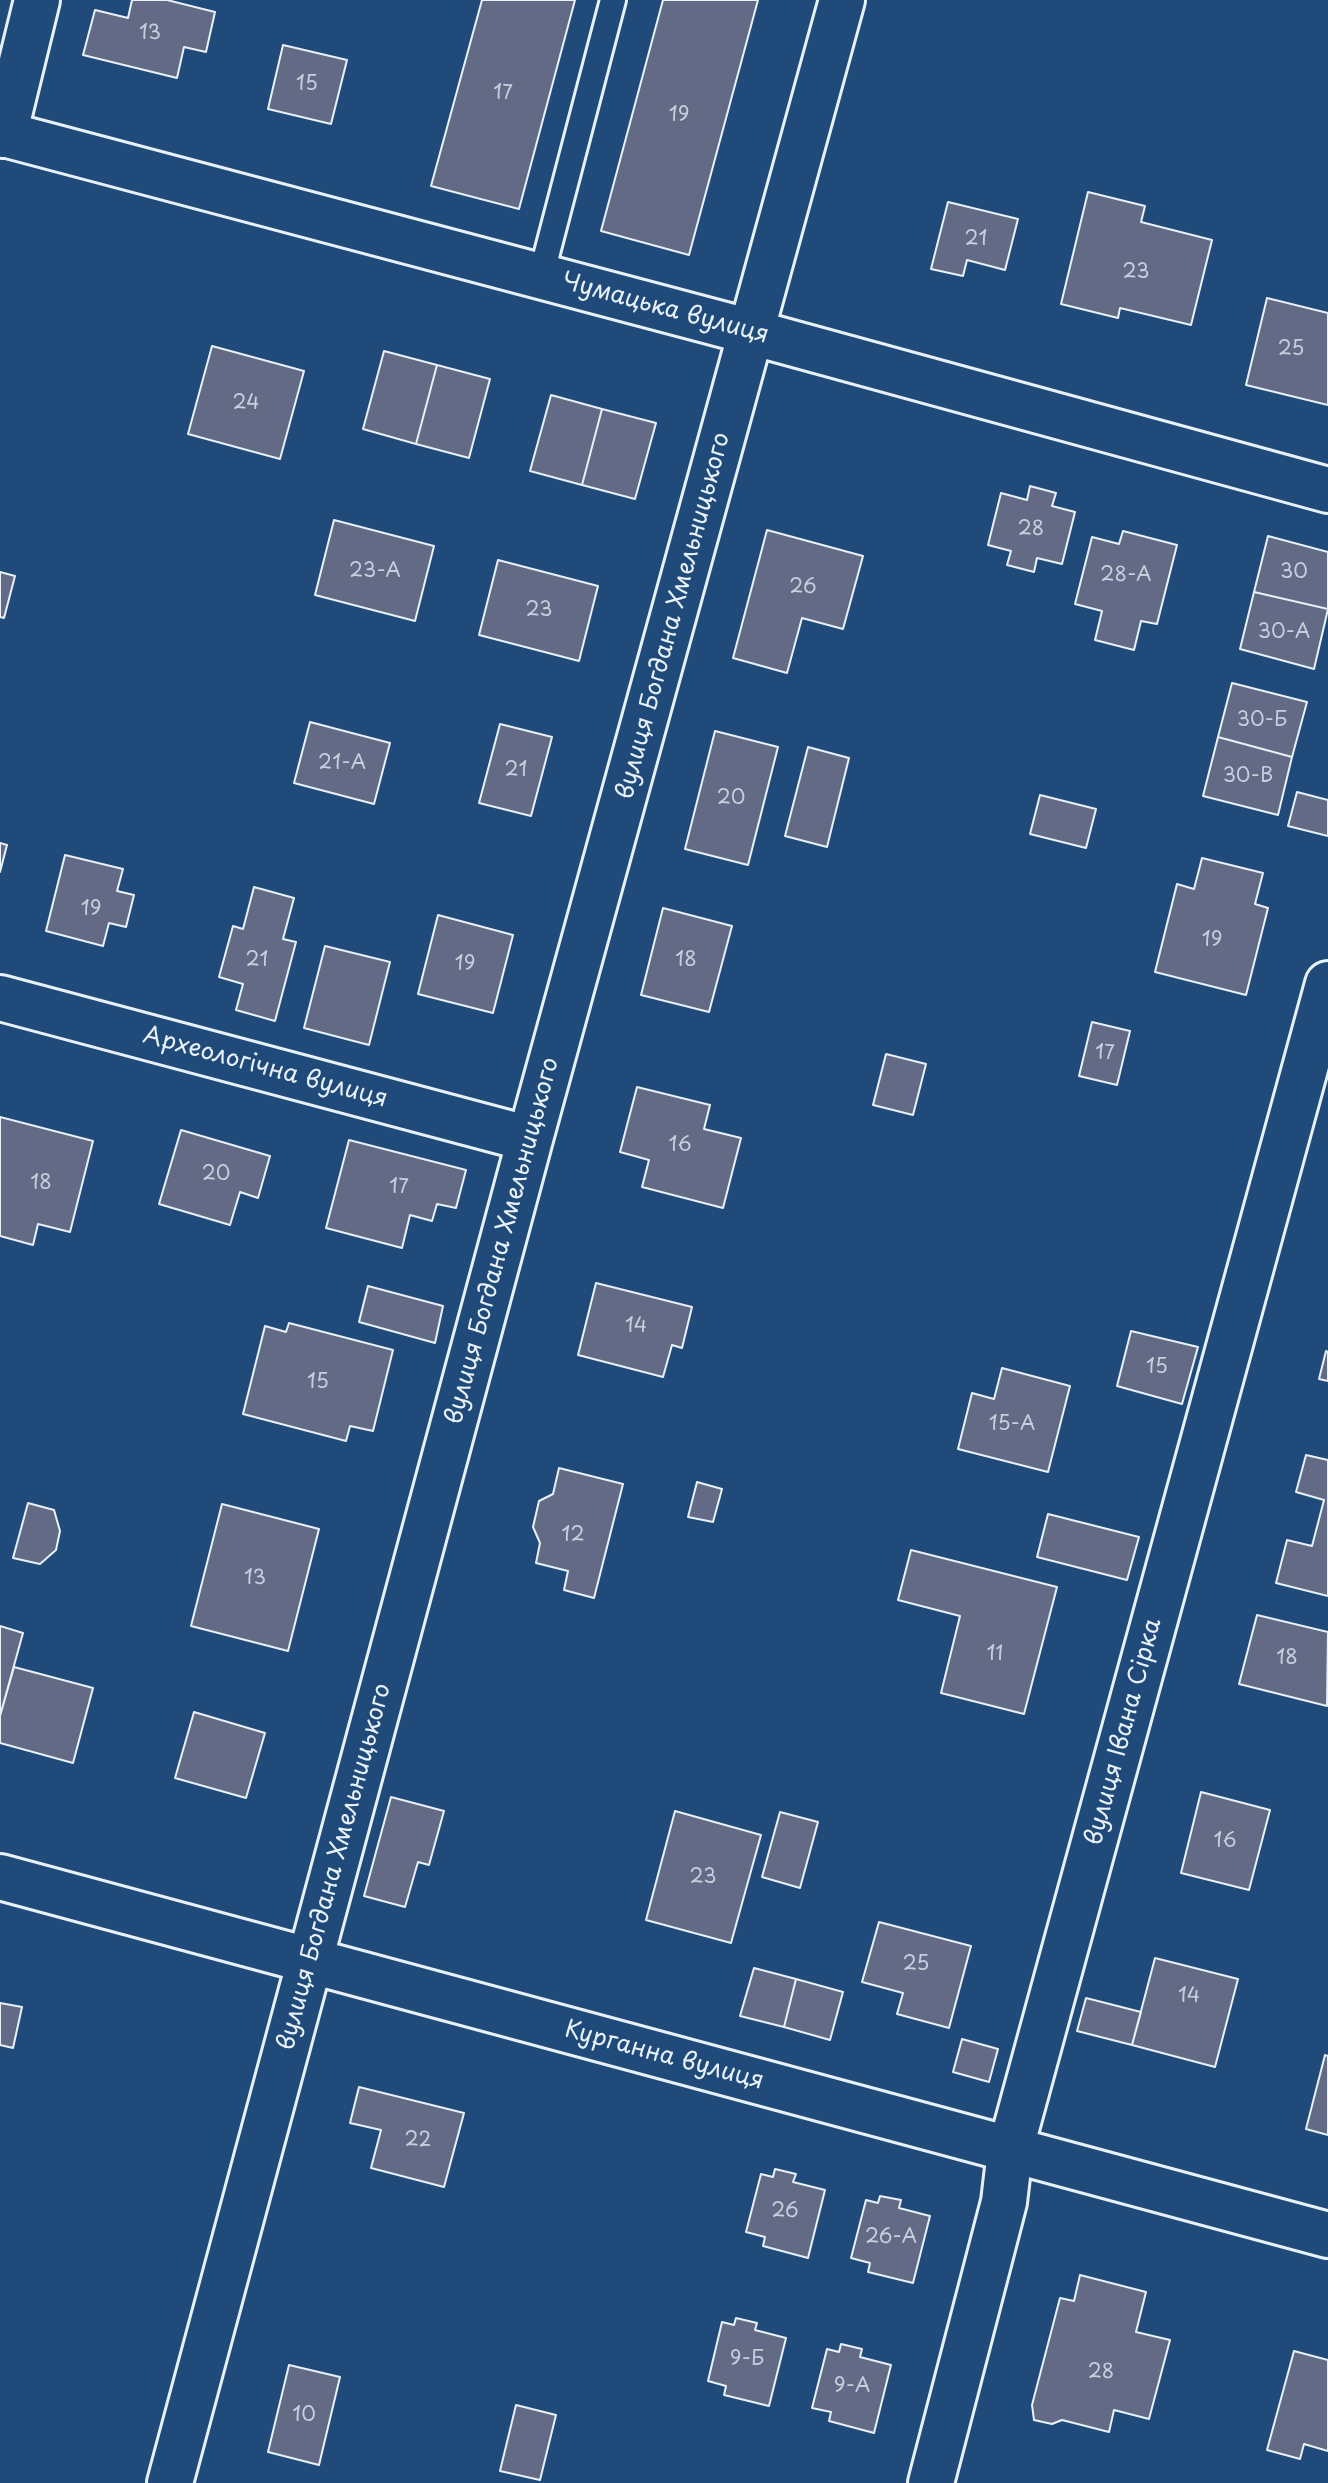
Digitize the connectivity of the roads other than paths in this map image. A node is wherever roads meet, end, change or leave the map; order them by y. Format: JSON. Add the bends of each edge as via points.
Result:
{"nodes":[{"id":1,"x":37,"y":0,"type":"edge"},
{"id":2,"x":613,"y":0,"type":"edge"},
{"id":3,"x":842,"y":0,"type":"edge"},
{"id":4,"x":2,"y":134,"type":"edge"},
{"id":5,"x":541,"y":276,"type":"junction"},
{"id":6,"x":751,"y":332,"type":"junction"},
{"id":7,"x":1328,"y":490,"type":"edge"},
{"id":8,"x":1328,"y":984,"type":"edge"},
{"id":9,"x":0,"y":998,"type":"edge"},
{"id":10,"x":530,"y":1139,"type":"junction"},
{"id":11,"x":0,"y":1877,"type":"edge"},
{"id":12,"x":310,"y":1959,"type":"junction"},
{"id":13,"x":1010,"y":2151,"type":"junction"},
{"id":14,"x":1328,"y":2235,"type":"edge"},
{"id":15,"x":170,"y":2483,"type":"edge"},
{"id":16,"x":931,"y":2483,"type":"edge"}],
"edges":[{"from":1,"to":4,"type":"street"},
{"from":2,"to":5,"type":"lane"},
{"from":3,"to":6,"type":"street","name":"вулиця Богдана Хмельницького"},
{"from":4,"to":5,"type":"street","name":"Чумацька вулиця"},
{"from":5,"to":6,"type":"street","name":"Чумацька вулиця"},
{"from":6,"to":7,"type":"street","name":"Чумацька вулиця"},
{"from":6,"to":10,"type":"street","name":"вулиця Богдана Хмельницького"},
{"from":8,"to":13,"type":"street","name":"вулиця Івана Сірка"},
{"from":9,"to":10,"type":"street","name":"Археологічна вулиця"},
{"from":10,"to":12,"type":"street","name":"вулиця Богдана Хмельницького"},
{"from":11,"to":12,"type":"street","name":"Курганна вулиця"},
{"from":12,"to":13,"type":"street","name":"Курганна вулиця"},
{"from":12,"to":15,"type":"street","name":"вулиця Богдана Хмельницького"},
{"from":13,"to":14,"type":"street","name":"Курганна вулиця"},
{"from":13,"to":16,"type":"street","name":"вулиця Івана Сірка","via":[[1004,2202]]}]}
